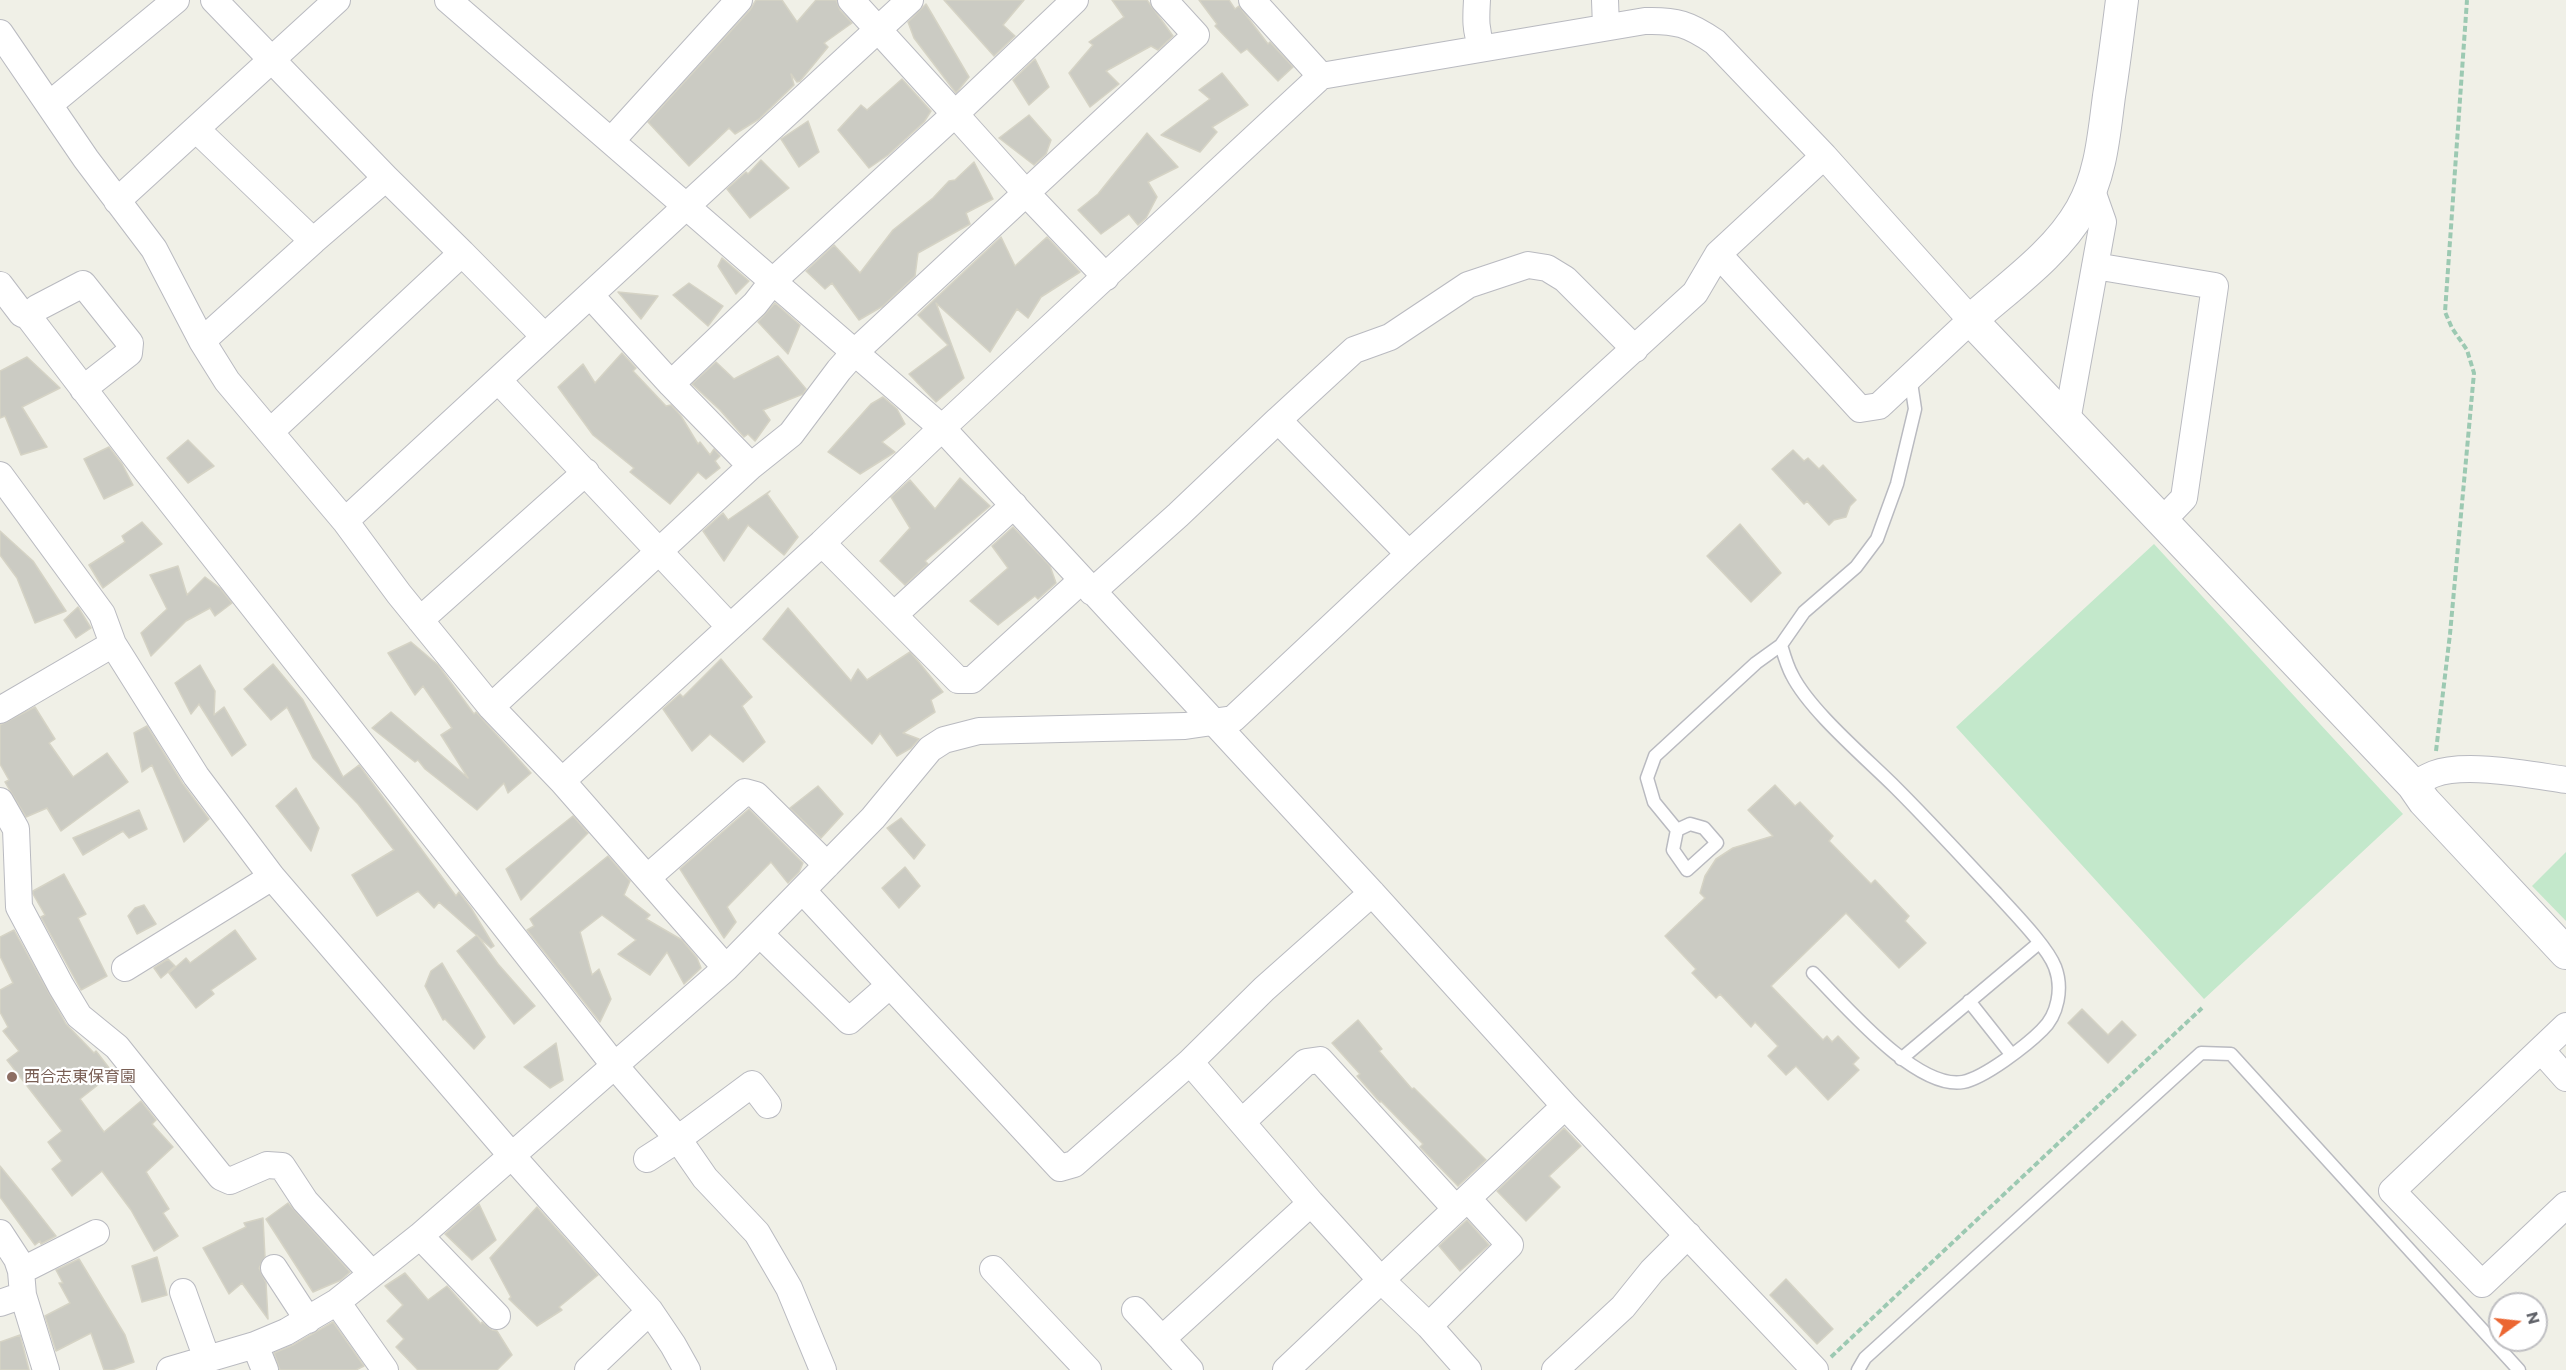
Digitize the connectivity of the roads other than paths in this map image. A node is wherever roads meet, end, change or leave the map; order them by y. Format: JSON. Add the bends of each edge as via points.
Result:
{"nodes":[{"id":1,"x":176,"y":0,"type":"edge"},
{"id":2,"x":214,"y":0,"type":"edge"},
{"id":3,"x":337,"y":0,"type":"edge"},
{"id":4,"x":448,"y":0,"type":"edge"},
{"id":5,"x":739,"y":0,"type":"edge"},
{"id":6,"x":851,"y":0,"type":"edge"},
{"id":7,"x":910,"y":0,"type":"edge"},
{"id":8,"x":1075,"y":0,"type":"edge"},
{"id":9,"x":1164,"y":0,"type":"edge"},
{"id":10,"x":1252,"y":0,"type":"edge"},
{"id":11,"x":1477,"y":0,"type":"edge"},
{"id":12,"x":1605,"y":0,"type":"edge"},
{"id":13,"x":2122,"y":0,"type":"edge"},
{"id":14,"x":1606,"y":27,"type":"junction"},
{"id":15,"x":878,"y":30,"type":"junction"},
{"id":16,"x":0,"y":33,"type":"edge"},
{"id":17,"x":1482,"y":47,"type":"junction"},
{"id":18,"x":271,"y":61,"type":"junction"},
{"id":19,"x":1321,"y":76,"type":"junction"},
{"id":20,"x":50,"y":104,"type":"junction"},
{"id":21,"x":955,"y":114,"type":"junction"},
{"id":22,"x":196,"y":129,"type":"junction"},
{"id":23,"x":611,"y":141,"type":"junction"},
{"id":24,"x":1824,"y":156,"type":"junction"},
{"id":25,"x":386,"y":178,"type":"junction"},
{"id":26,"x":2091,"y":188,"type":"junction"},
{"id":27,"x":1026,"y":192,"type":"junction"},
{"id":28,"x":117,"y":201,"type":"junction"},
{"id":29,"x":688,"y":207,"type":"junction"},
{"id":30,"x":313,"y":241,"type":"junction"},
{"id":31,"x":462,"y":253,"type":"junction"},
{"id":32,"x":1718,"y":254,"type":"junction"},
{"id":33,"x":2095,"y":266,"type":"junction"},
{"id":34,"x":1106,"y":277,"type":"junction"},
{"id":35,"x":773,"y":281,"type":"junction"},
{"id":36,"x":0,"y":285,"type":"edge"},
{"id":37,"x":591,"y":296,"type":"junction"},
{"id":38,"x":16,"y":316,"type":"edge"},
{"id":39,"x":1971,"y":320,"type":"junction"},
{"id":40,"x":544,"y":336,"type":"junction"},
{"id":41,"x":202,"y":341,"type":"junction"},
{"id":42,"x":1635,"y":349,"type":"junction"},
{"id":43,"x":855,"y":352,"type":"junction"},
{"id":44,"x":1910,"y":376,"type":"junction"},
{"id":45,"x":498,"y":380,"type":"junction"},
{"id":46,"x":671,"y":384,"type":"junction"},
{"id":47,"x":83,"y":389,"type":"junction"},
{"id":48,"x":1278,"y":420,"type":"junction"},
{"id":49,"x":2067,"y":421,"type":"junction"},
{"id":50,"x":942,"y":428,"type":"junction"},
{"id":51,"x":270,"y":432,"type":"junction"},
{"id":52,"x":751,"y":466,"type":"junction"},
{"id":53,"x":586,"y":472,"type":"junction"},
{"id":54,"x":0,"y":475,"type":"edge"},
{"id":55,"x":1014,"y":505,"type":"junction"},
{"id":56,"x":2162,"y":521,"type":"junction"},
{"id":57,"x":345,"y":522,"type":"junction"},
{"id":58,"x":822,"y":543,"type":"junction"},
{"id":59,"x":658,"y":552,"type":"junction"},
{"id":60,"x":1409,"y":554,"type":"junction"},
{"id":61,"x":1087,"y":586,"type":"junction"},
{"id":62,"x":894,"y":615,"type":"junction"},
{"id":63,"x":420,"y":620,"type":"junction"},
{"id":64,"x":730,"y":627,"type":"junction"},
{"id":65,"x":113,"y":644,"type":"junction"},
{"id":66,"x":1781,"y":645,"type":"junction"},
{"id":67,"x":491,"y":707,"type":"junction"},
{"id":68,"x":0,"y":710,"type":"edge"},
{"id":69,"x":1214,"y":723,"type":"junction"},
{"id":70,"x":2423,"y":779,"type":"junction"},
{"id":71,"x":2566,"y":780,"type":"edge"},
{"id":72,"x":562,"y":781,"type":"junction"},
{"id":73,"x":0,"y":801,"type":"edge"},
{"id":74,"x":1677,"y":831,"type":"dead end"},
{"id":75,"x":827,"y":865,"type":"junction"},
{"id":76,"x":272,"y":877,"type":"junction"},
{"id":77,"x":647,"y":878,"type":"junction"},
{"id":78,"x":803,"y":891,"type":"junction"},
{"id":79,"x":1372,"y":893,"type":"junction"},
{"id":80,"x":9,"y":912,"type":"edge"},
{"id":81,"x":760,"y":934,"type":"junction"},
{"id":82,"x":2039,"y":943,"type":"junction"},
{"id":83,"x":2566,"y":953,"type":"edge"},
{"id":84,"x":125,"y":968,"type":"dead end"},
{"id":85,"x":726,"y":968,"type":"junction"},
{"id":86,"x":1813,"y":974,"type":"dead end"},
{"id":87,"x":890,"y":985,"type":"junction"},
{"id":88,"x":1969,"y":1001,"type":"junction"},
{"id":89,"x":2566,"y":1026,"type":"edge"},
{"id":90,"x":2541,"y":1050,"type":"junction"},
{"id":91,"x":2011,"y":1054,"type":"junction"},
{"id":92,"x":1901,"y":1059,"type":"junction"},
{"id":93,"x":1190,"y":1062,"type":"junction"},
{"id":94,"x":615,"y":1066,"type":"junction"},
{"id":95,"x":2566,"y":1078,"type":"edge"},
{"id":96,"x":768,"y":1105,"type":"dead end"},
{"id":97,"x":1565,"y":1106,"type":"junction"},
{"id":98,"x":1242,"y":1122,"type":"junction"},
{"id":99,"x":678,"y":1139,"type":"junction"},
{"id":100,"x":512,"y":1156,"type":"junction"},
{"id":101,"x":646,"y":1159,"type":"dead end"},
{"id":102,"x":1311,"y":1203,"type":"junction"},
{"id":103,"x":1462,"y":1204,"type":"junction"},
{"id":104,"x":2566,"y":1205,"type":"edge"},
{"id":105,"x":0,"y":1233,"type":"edge"},
{"id":106,"x":96,"y":1233,"type":"dead end"},
{"id":107,"x":1688,"y":1235,"type":"junction"},
{"id":108,"x":420,"y":1236,"type":"junction"},
{"id":109,"x":274,"y":1268,"type":"dead end"},
{"id":110,"x":993,"y":1269,"type":"dead end"},
{"id":111,"x":372,"y":1274,"type":"junction"},
{"id":112,"x":1381,"y":1280,"type":"junction"},
{"id":113,"x":15,"y":1290,"type":"edge"},
{"id":114,"x":183,"y":1292,"type":"dead end"},
{"id":115,"x":337,"y":1302,"type":"junction"},
{"id":116,"x":1135,"y":1310,"type":"dead end"},
{"id":117,"x":650,"y":1311,"type":"junction"},
{"id":118,"x":497,"y":1316,"type":"dead end"},
{"id":119,"x":308,"y":1320,"type":"junction"},
{"id":120,"x":1429,"y":1326,"type":"junction"},
{"id":121,"x":1162,"y":1339,"type":"junction"},
{"id":122,"x":255,"y":1345,"type":"junction"},
{"id":123,"x":191,"y":1365,"type":"edge"},
{"id":124,"x":1812,"y":1369,"type":"edge"},
{"id":125,"x":46,"y":1370,"type":"edge"},
{"id":126,"x":265,"y":1370,"type":"edge"},
{"id":127,"x":385,"y":1370,"type":"edge"},
{"id":128,"x":588,"y":1370,"type":"edge"},
{"id":129,"x":687,"y":1370,"type":"edge"},
{"id":130,"x":823,"y":1370,"type":"edge"},
{"id":131,"x":1088,"y":1370,"type":"edge"},
{"id":132,"x":1190,"y":1370,"type":"edge"},
{"id":133,"x":1286,"y":1370,"type":"edge"},
{"id":134,"x":1468,"y":1370,"type":"edge"},
{"id":135,"x":1555,"y":1370,"type":"edge"},
{"id":136,"x":1858,"y":1370,"type":"edge"},
{"id":137,"x":2519,"y":1370,"type":"edge"}],
"edges":[{"from":1,"to":20,"type":"street"},
{"from":2,"to":18,"type":"street"},
{"from":3,"to":18,"type":"street"},
{"from":4,"to":23,"type":"street"},
{"from":5,"to":23,"type":"street"},
{"from":6,"to":15,"type":"street"},
{"from":7,"to":15,"type":"street"},
{"from":8,"to":21,"type":"street"},
{"from":9,"to":27,"type":"street","via":[[1196,35]]},
{"from":10,"to":19,"type":"street"},
{"from":11,"to":17,"type":"street","via":[[1475,22]]},
{"from":12,"to":14,"type":"street"},
{"from":13,"to":26,"type":"street","via":[[2104,133]]},
{"from":14,"to":17,"type":"street"},
{"from":14,"to":24,"type":"street","via":[[1673,20],[1696,28]]},
{"from":15,"to":21,"type":"street"},
{"from":15,"to":29,"type":"street"},
{"from":16,"to":20,"type":"street"},
{"from":17,"to":19,"type":"street"},
{"from":18,"to":22,"type":"street"},
{"from":18,"to":25,"type":"street"},
{"from":19,"to":34,"type":"street"},
{"from":20,"to":28,"type":"street"},
{"from":21,"to":27,"type":"street"},
{"from":21,"to":35,"type":"street"},
{"from":22,"to":28,"type":"street"},
{"from":22,"to":30,"type":"street"},
{"from":23,"to":29,"type":"street"},
{"from":24,"to":32,"type":"street"},
{"from":24,"to":39,"type":"street"},
{"from":25,"to":30,"type":"street"},
{"from":25,"to":31,"type":"street"},
{"from":26,"to":33,"type":"street","via":[[2103,222]]},
{"from":26,"to":39,"type":"street","via":[[2062,236]]},
{"from":27,"to":34,"type":"street"},
{"from":27,"to":43,"type":"street"},
{"from":28,"to":41,"type":"street","via":[[154,249]]},
{"from":29,"to":35,"type":"street"},
{"from":29,"to":37,"type":"street"},
{"from":30,"to":41,"type":"street"},
{"from":31,"to":40,"type":"street"},
{"from":31,"to":51,"type":"street"},
{"from":32,"to":42,"type":"street","via":[[1695,292]]},
{"from":32,"to":44,"type":"street","via":[[1860,409],[1879,406]]},
{"from":33,"to":49,"type":"street"},
{"from":33,"to":56,"type":"street","via":[[2215,286],[2184,498]]},
{"from":34,"to":50,"type":"street"},
{"from":35,"to":43,"type":"street"},
{"from":35,"to":46,"type":"street","via":[[755,304]]},
{"from":36,"to":38,"type":"street"},
{"from":37,"to":40,"type":"street"},
{"from":37,"to":46,"type":"street"},
{"from":38,"to":47,"type":"street"},
{"from":38,"to":47,"type":"street","via":[[82,284],[130,344],[129,353]]},
{"from":39,"to":44,"type":"street"},
{"from":39,"to":49,"type":"street"},
{"from":40,"to":45,"type":"street"},
{"from":41,"to":51,"type":"street","via":[[227,381]]},
{"from":42,"to":48,"type":"street","via":[[1565,279],[1547,268],[1528,265],[1468,285],[1390,337],[1354,350]]},
{"from":42,"to":60,"type":"street"},
{"from":43,"to":50,"type":"street"},
{"from":43,"to":52,"type":"street","via":[[791,434]]},
{"from":44,"to":66,"type":"lane","via":[[1915,409],[1897,484],[1877,539],[1856,567],[1804,612]]},
{"from":45,"to":53,"type":"street"},
{"from":45,"to":57,"type":"street"},
{"from":46,"to":52,"type":"street"},
{"from":47,"to":94,"type":"street"},
{"from":48,"to":60,"type":"street"},
{"from":48,"to":61,"type":"street","via":[[1178,515]]},
{"from":49,"to":56,"type":"street"},
{"from":50,"to":55,"type":"street"},
{"from":50,"to":58,"type":"street"},
{"from":51,"to":57,"type":"street"},
{"from":52,"to":59,"type":"street"},
{"from":53,"to":59,"type":"street"},
{"from":53,"to":63,"type":"street"},
{"from":54,"to":65,"type":"street","via":[[102,614]]},
{"from":55,"to":61,"type":"street"},
{"from":55,"to":62,"type":"street"},
{"from":56,"to":70,"type":"street"},
{"from":57,"to":63,"type":"street"},
{"from":58,"to":62,"type":"street"},
{"from":58,"to":64,"type":"street"},
{"from":59,"to":64,"type":"street"},
{"from":59,"to":67,"type":"street"},
{"from":60,"to":69,"type":"street","via":[[1233,719]]},
{"from":61,"to":62,"type":"street","via":[[972,680],[958,680]]},
{"from":61,"to":69,"type":"street"},
{"from":63,"to":67,"type":"street"},
{"from":64,"to":72,"type":"street"},
{"from":65,"to":68,"type":"street"},
{"from":65,"to":76,"type":"street","via":[[196,776]]},
{"from":66,"to":74,"type":"lane","via":[[1755,663],[1655,756],[1647,778],[1654,802]]},
{"from":66,"to":82,"type":"lane","via":[[1792,675],[1810,701],[1932,824]]},
{"from":67,"to":72,"type":"street"},
{"from":69,"to":75,"type":"street","via":[[979,732],[944,740],[930,749],[873,818]]},
{"from":69,"to":79,"type":"street"},
{"from":70,"to":71,"type":"street","via":[[2452,770]]},
{"from":70,"to":83,"type":"street","via":[[2424,801]]},
{"from":72,"to":77,"type":"street"},
{"from":73,"to":80,"type":"street","via":[[16,829]]},
{"from":75,"to":77,"type":"street","via":[[756,795],[746,792]]},
{"from":75,"to":78,"type":"street"},
{"from":76,"to":84,"type":"street"},
{"from":76,"to":100,"type":"street"},
{"from":77,"to":85,"type":"street"},
{"from":78,"to":81,"type":"street"},
{"from":78,"to":87,"type":"street"},
{"from":79,"to":93,"type":"street","via":[[1264,989]]},
{"from":79,"to":97,"type":"street"},
{"from":80,"to":111,"type":"street","via":[[79,1016],[117,1047],[222,1177],[230,1181],[267,1165],[282,1166],[305,1201]]},
{"from":81,"to":85,"type":"street"},
{"from":81,"to":87,"type":"street","via":[[849,1021]]},
{"from":82,"to":88,"type":"lane"},
{"from":82,"to":91,"type":"lane","via":[[2055,966],[2060,989],[2043,1030]]},
{"from":85,"to":94,"type":"street"},
{"from":86,"to":92,"type":"lane"},
{"from":87,"to":93,"type":"street","via":[[1060,1168],[1074,1164]]},
{"from":88,"to":91,"type":"lane"},
{"from":88,"to":92,"type":"lane"},
{"from":89,"to":90,"type":"street"},
{"from":90,"to":95,"type":"street"},
{"from":90,"to":104,"type":"street","via":[[2392,1191],[2482,1284]]},
{"from":91,"to":92,"type":"lane","via":[[1982,1076],[1961,1082],[1941,1080]]},
{"from":93,"to":98,"type":"street"},
{"from":94,"to":99,"type":"street"},
{"from":94,"to":100,"type":"street"},
{"from":96,"to":99,"type":"street","via":[[752,1084]]},
{"from":97,"to":103,"type":"street"},
{"from":97,"to":107,"type":"street"},
{"from":98,"to":102,"type":"street"},
{"from":98,"to":103,"type":"street","via":[[1306,1062],[1320,1060]]},
{"from":99,"to":101,"type":"street"},
{"from":99,"to":130,"type":"street","via":[[705,1178],[757,1233],[789,1288]]},
{"from":100,"to":108,"type":"street"},
{"from":100,"to":117,"type":"street"},
{"from":102,"to":112,"type":"street"},
{"from":102,"to":121,"type":"street"},
{"from":103,"to":112,"type":"street"},
{"from":103,"to":120,"type":"street","via":[[1510,1245]]},
{"from":105,"to":113,"type":"street","via":[[17,1259]]},
{"from":106,"to":113,"type":"street"},
{"from":107,"to":124,"type":"street"},
{"from":107,"to":135,"type":"street","via":[[1623,1306]]},
{"from":108,"to":111,"type":"street"},
{"from":108,"to":118,"type":"street"},
{"from":109,"to":119,"type":"street"},
{"from":110,"to":131,"type":"street"},
{"from":111,"to":115,"type":"street"},
{"from":112,"to":120,"type":"street"},
{"from":112,"to":133,"type":"street"},
{"from":113,"to":125,"type":"street"},
{"from":114,"to":123,"type":"street"},
{"from":115,"to":119,"type":"street"},
{"from":115,"to":127,"type":"street"},
{"from":116,"to":121,"type":"street"},
{"from":117,"to":128,"type":"street"},
{"from":117,"to":129,"type":"street"},
{"from":119,"to":122,"type":"street"},
{"from":120,"to":134,"type":"street"},
{"from":121,"to":132,"type":"street"},
{"from":122,"to":123,"type":"street"},
{"from":122,"to":126,"type":"street"},
{"from":136,"to":137,"type":"lane","via":[[1865,1358],[2201,1053],[2231,1054]]}]}
